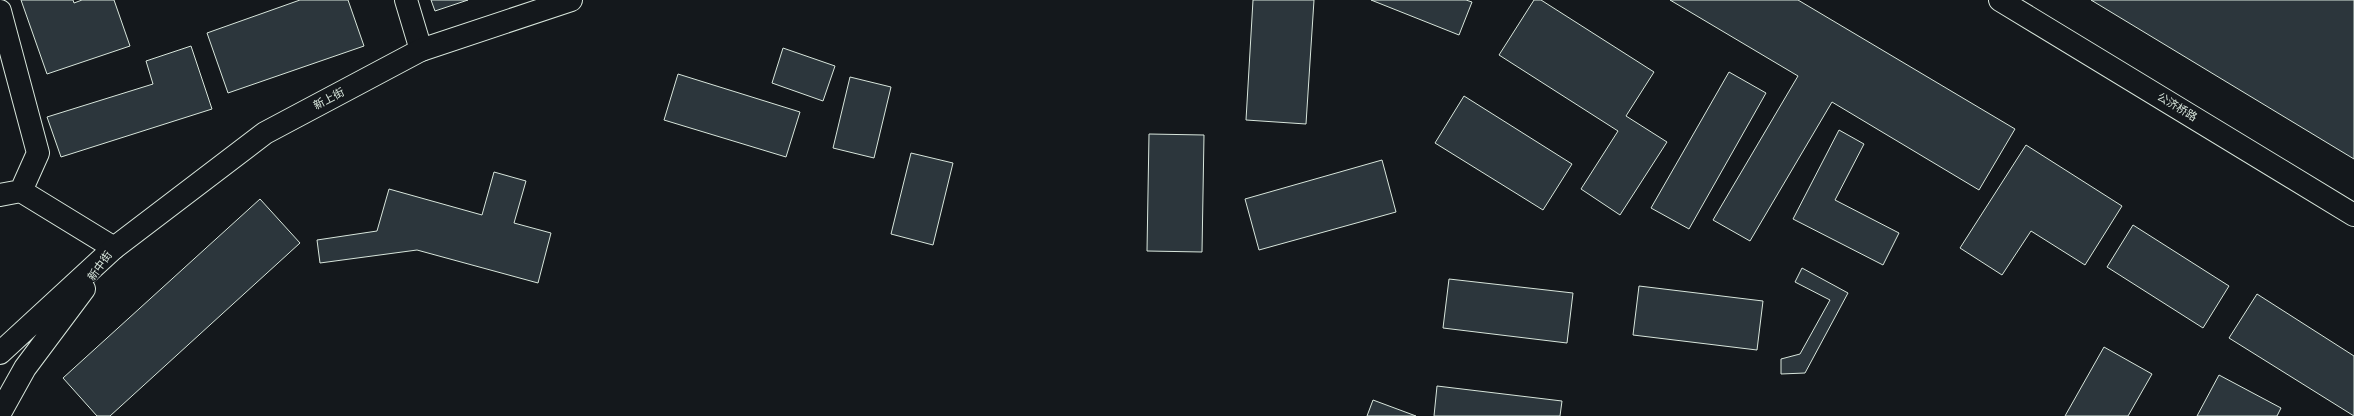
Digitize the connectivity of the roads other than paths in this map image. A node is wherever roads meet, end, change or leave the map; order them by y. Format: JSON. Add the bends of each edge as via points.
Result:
{"nodes":[{"id":1,"x":406,"y":0,"type":"edge"},
{"id":2,"x":572,"y":0,"type":"edge"},
{"id":3,"x":2000,"y":0,"type":"edge"},
{"id":4,"x":0,"y":11,"type":"edge"},
{"id":5,"x":421,"y":50,"type":"junction"},
{"id":6,"x":10,"y":193,"type":"edge"},
{"id":7,"x":2354,"y":215,"type":"edge"},
{"id":8,"x":114,"y":248,"type":"junction"},
{"id":9,"x":0,"y":353,"type":"edge"},
{"id":10,"x":1,"y":410,"type":"edge"}],
"edges":[{"from":1,"to":5,"type":"main road"},
{"from":2,"to":5,"type":"main road","name":"新上街"},
{"from":3,"to":7,"type":"main road","name":"公济桥路"},
{"from":4,"to":6,"type":"main road","via":[[38,153]]},
{"from":5,"to":8,"type":"main road","name":"新上街","via":[[265,133]]},
{"from":6,"to":8,"type":"main road"},
{"from":8,"to":9,"type":"main road","name":"新中街"},
{"from":8,"to":10,"type":"main road","name":"新中街","via":[[25,368]]}]}
